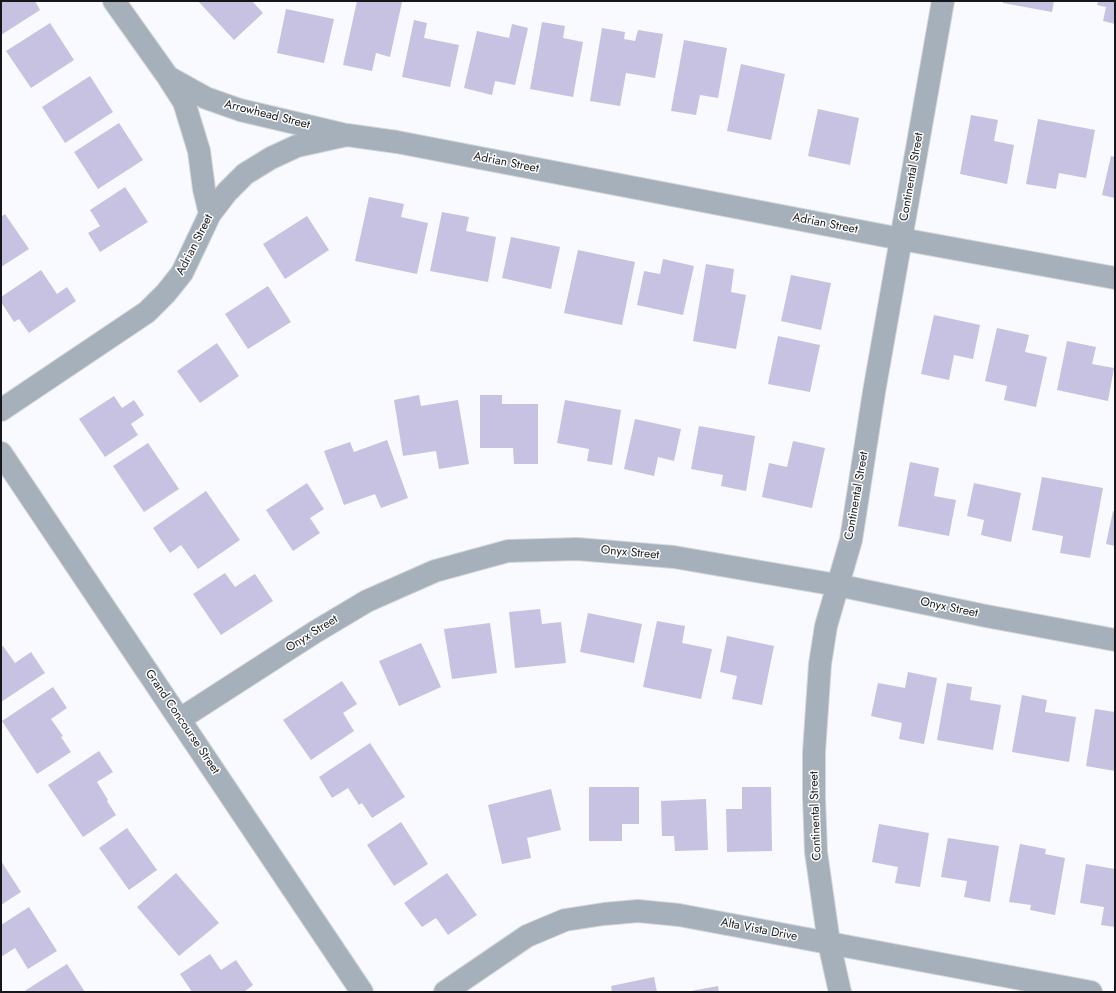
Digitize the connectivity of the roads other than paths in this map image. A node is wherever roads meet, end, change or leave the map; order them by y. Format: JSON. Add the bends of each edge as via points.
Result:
{"nodes":[{"id":1,"x":114,"y":1,"type":"edge"},
{"id":2,"x":943,"y":1,"type":"edge"},
{"id":3,"x":168,"y":77,"type":"junction"},
{"id":4,"x":347,"y":135,"type":"junction"},
{"id":5,"x":210,"y":214,"type":"junction"},
{"id":6,"x":901,"y":239,"type":"junction"},
{"id":7,"x":1115,"y":278,"type":"edge"},
{"id":8,"x":1,"y":410,"type":"edge"},
{"id":9,"x":1,"y":453,"type":"edge"},
{"id":10,"x":837,"y":585,"type":"junction"},
{"id":11,"x":1115,"y":640,"type":"edge"},
{"id":12,"x":180,"y":719,"type":"junction"},
{"id":13,"x":829,"y":943,"type":"junction"},
{"id":14,"x":362,"y":992,"type":"edge"},
{"id":15,"x":445,"y":992,"type":"edge"},
{"id":16,"x":840,"y":992,"type":"edge"},
{"id":17,"x":1091,"y":992,"type":"edge"}],
"edges":[{"from":1,"to":3,"type":"street","name":"Arrowhead Street"},
{"from":2,"to":6,"type":"street","name":"Continental Street"},
{"from":3,"to":4,"type":"street","name":"Arrowhead Street","via":[[206,98],[240,110]]},
{"from":3,"to":5,"type":"street","name":"Arrowhead Street","via":[[184,102],[192,125]]},
{"from":4,"to":5,"type":"street","name":"Adrian Street","via":[[296,146],[271,158],[245,174]]},
{"from":4,"to":6,"type":"street","name":"Adrian Street","via":[[396,142]]},
{"from":5,"to":8,"type":"street","name":"Adrian Street","via":[[182,273],[147,312]]},
{"from":6,"to":7,"type":"street","name":"Adrian Street"},
{"from":6,"to":10,"type":"street","name":"Continental Street","via":[[851,540]]},
{"from":9,"to":12,"type":"street","name":"Grand Concourse Street"},
{"from":10,"to":11,"type":"street","name":"Onyx Street"},
{"from":10,"to":12,"type":"street","name":"Onyx Street","via":[[674,557],[577,549],[508,551],[434,571],[367,601]]},
{"from":10,"to":13,"type":"street","name":"Continental Street","via":[[826,626],[820,664],[814,752],[816,852]]},
{"from":12,"to":14,"type":"street","name":"Grand Concourse Street"},
{"from":13,"to":15,"type":"street","name":"Alta Vista Drive","via":[[679,915],[638,911],[604,914],[565,920],[527,936]]},
{"from":13,"to":16,"type":"street","name":"Continental Street"},
{"from":13,"to":17,"type":"street","name":"Alta Vista Drive"}]}
